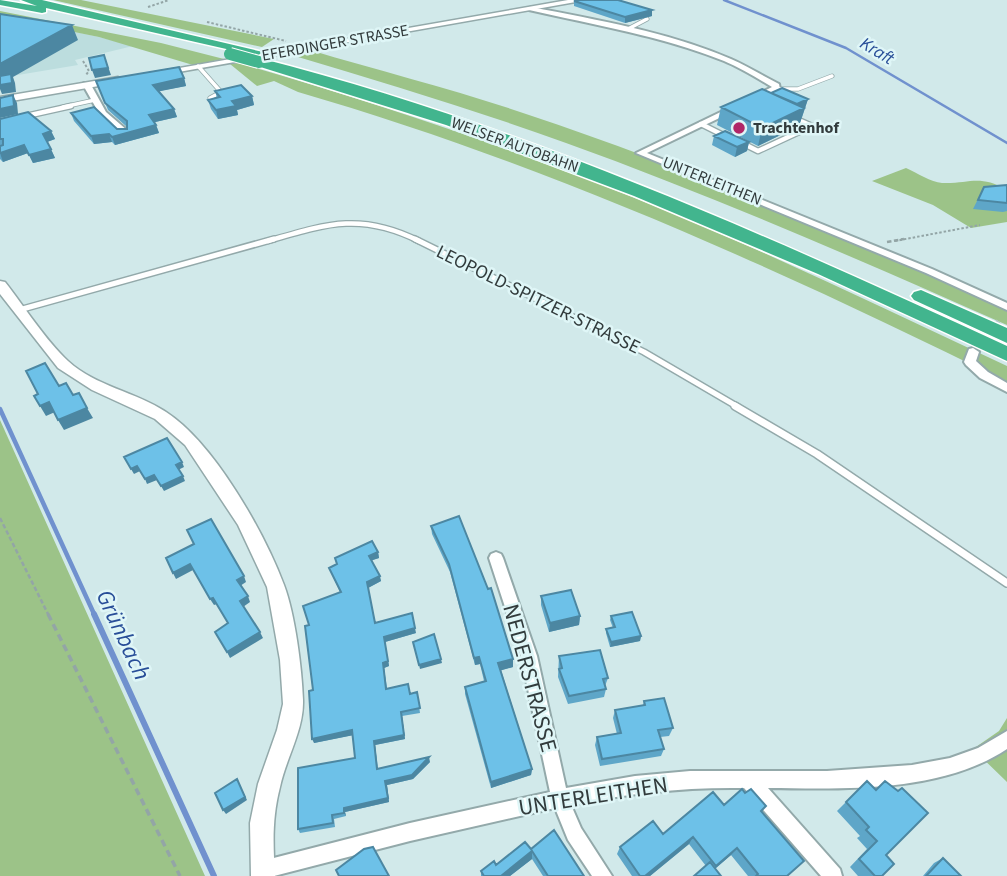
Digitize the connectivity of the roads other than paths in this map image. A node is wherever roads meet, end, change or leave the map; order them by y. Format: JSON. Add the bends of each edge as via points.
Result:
{"nodes":[{"id":1,"x":27,"y":0,"type":"edge"},
{"id":2,"x":583,"y":0,"type":"edge"},
{"id":3,"x":0,"y":2,"type":"edge"},
{"id":4,"x":0,"y":8,"type":"edge"},
{"id":5,"x":531,"y":9,"type":"junction"},
{"id":6,"x":647,"y":19,"type":"edge"},
{"id":7,"x":98,"y":22,"type":"junction"},
{"id":8,"x":628,"y":29,"type":"junction"},
{"id":9,"x":198,"y":66,"type":"junction"},
{"id":10,"x":149,"y":75,"type":"edge"},
{"id":11,"x":832,"y":76,"type":"dead end"},
{"id":12,"x":124,"y":79,"type":"edge"},
{"id":13,"x":87,"y":85,"type":"junction"},
{"id":14,"x":776,"y":89,"type":"junction"},
{"id":15,"x":210,"y":98,"type":"edge"},
{"id":16,"x":0,"y":100,"type":"edge"},
{"id":17,"x":95,"y":100,"type":"junction"},
{"id":18,"x":754,"y":100,"type":"junction"},
{"id":19,"x":766,"y":105,"type":"edge"},
{"id":20,"x":789,"y":116,"type":"edge"},
{"id":21,"x":13,"y":119,"type":"edge"},
{"id":22,"x":701,"y":124,"type":"junction"},
{"id":23,"x":125,"y":133,"type":"edge"},
{"id":24,"x":0,"y":285,"type":"edge"},
{"id":25,"x":1007,"y":307,"type":"edge"},
{"id":26,"x":19,"y":310,"type":"junction"},
{"id":27,"x":1006,"y":324,"type":"edge"},
{"id":28,"x":973,"y":352,"type":"dead end"},
{"id":29,"x":1007,"y":354,"type":"edge"},
{"id":30,"x":1007,"y":388,"type":"edge"},
{"id":31,"x":496,"y":558,"type":"dead end"},
{"id":32,"x":1007,"y":583,"type":"edge"},
{"id":33,"x":1007,"y":739,"type":"edge"},
{"id":34,"x":749,"y":780,"type":"junction"},
{"id":35,"x":560,"y":798,"type":"junction"},
{"id":36,"x":263,"y":873,"type":"edge"},
{"id":37,"x":603,"y":876,"type":"edge"},
{"id":38,"x":833,"y":876,"type":"edge"}],
"edges":[{"from":1,"to":27,"type":"highway","name":"WELSER AUTOBAHN","via":[[249,50],[434,104],[670,190]]},
{"from":2,"to":5,"type":"main road","name":"EFERDINGER STRASSE"},
{"from":3,"to":7,"type":"highway","name":"WELSER AUTOBAHN"},
{"from":4,"to":7,"type":"highway"},
{"from":5,"to":8,"type":"street"},
{"from":5,"to":9,"type":"main road","name":"EFERDINGER STRASSE"},
{"from":6,"to":8,"type":"lane"},
{"from":7,"to":29,"type":"highway","name":"WELSER AUTOBAHN","bridge":true,"via":[[259,62],[441,118],[644,193],[845,278]]},
{"from":8,"to":14,"type":"street","via":[[730,61]]},
{"from":9,"to":10,"type":"main road","name":"EFERDINGER STRASSE"},
{"from":9,"to":15,"type":"lane","via":[[221,92]]},
{"from":11,"to":14,"type":"lane","via":[[798,89]]},
{"from":12,"to":13,"type":"main road"},
{"from":13,"to":16,"type":"main road"},
{"from":13,"to":17,"type":"street"},
{"from":14,"to":18,"type":"street","name":"UNTERLEITHEN"},
{"from":17,"to":21,"type":"lane"},
{"from":17,"to":23,"type":"street"},
{"from":18,"to":19,"type":"lane"},
{"from":18,"to":22,"type":"street","name":"UNTERLEITHEN"},
{"from":20,"to":22,"type":"lane","via":[[812,127],[758,151]]},
{"from":22,"to":25,"type":"street","name":"UNTERLEITHEN","via":[[640,153]]},
{"from":24,"to":26,"type":"street"},
{"from":26,"to":32,"type":"lane","name":"LEOPOLD-SPITZER-STRASSE","via":[[331,223],[393,228],[644,352],[817,454]]},
{"from":26,"to":36,"type":"street","via":[[63,365],[160,415],[191,441],[245,521],[276,587],[293,704],[261,823]]},
{"from":28,"to":30,"type":"street","via":[[970,362]]},
{"from":31,"to":35,"type":"street","name":"NEDERSTRASSE","via":[[529,656]]},
{"from":33,"to":34,"type":"street","name":"UNTERLEITHEN","via":[[977,758],[907,775]]},
{"from":34,"to":35,"type":"street","name":"UNTERLEITHEN","via":[[628,785]]},
{"from":34,"to":38,"type":"street"},
{"from":35,"to":36,"type":"street","name":"UNTERLEITHEN","via":[[397,834]]},
{"from":35,"to":37,"type":"street","name":"NEDERSTRASSE","via":[[574,834]]}]}
